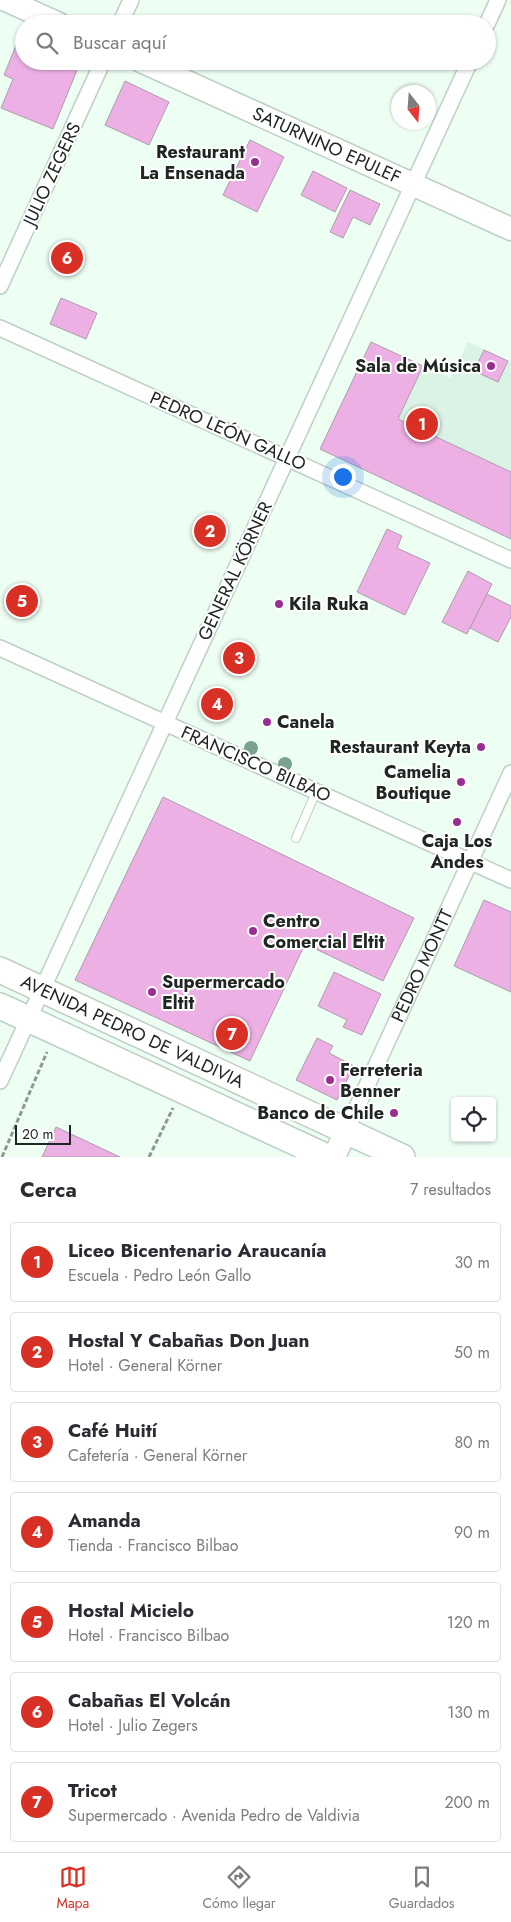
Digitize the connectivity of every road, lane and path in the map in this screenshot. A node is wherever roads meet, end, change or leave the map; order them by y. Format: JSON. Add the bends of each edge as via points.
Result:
{"nodes":[{"id":1,"x":6,"y":0,"type":"edge"},
{"id":2,"x":131,"y":0,"type":"edge"},
{"id":3,"x":498,"y":0,"type":"edge"},
{"id":4,"x":39,"y":15,"type":"edge"},
{"id":5,"x":124,"y":15,"type":"edge"},
{"id":6,"x":491,"y":15,"type":"edge"},
{"id":7,"x":99,"y":70,"type":"edge"},
{"id":8,"x":161,"y":70,"type":"edge"},
{"id":9,"x":466,"y":70,"type":"edge"},
{"id":10,"x":412,"y":184,"type":"junction"},
{"id":11,"x":511,"y":229,"type":"edge"},
{"id":12,"x":0,"y":286,"type":"edge"},
{"id":13,"x":0,"y":328,"type":"edge"},
{"id":14,"x":286,"y":458,"type":"junction"},
{"id":15,"x":511,"y":560,"type":"edge"},
{"id":16,"x":0,"y":648,"type":"edge"},
{"id":17,"x":165,"y":723,"type":"junction"},
{"id":18,"x":511,"y":773,"type":"edge"},
{"id":19,"x":316,"y":792,"type":"junction"},
{"id":20,"x":296,"y":838,"type":"dead end"},
{"id":21,"x":470,"y":862,"type":"junction"},
{"id":22,"x":511,"y":880,"type":"edge"},
{"id":23,"x":0,"y":970,"type":"edge"},
{"id":24,"x":42,"y":990,"type":"junction"},
{"id":25,"x":0,"y":1006,"type":"edge"},
{"id":26,"x":29,"y":1019,"type":"junction"},
{"id":27,"x":48,"y":1052,"type":"dead end"},
{"id":28,"x":0,"y":1081,"type":"edge"},
{"id":29,"x":173,"y":1107,"type":"dead end"},
{"id":30,"x":346,"y":1131,"type":"junction"},
{"id":31,"x":2,"y":1157,"type":"edge"},
{"id":32,"x":149,"y":1157,"type":"edge"},
{"id":33,"x":327,"y":1157,"type":"edge"},
{"id":34,"x":334,"y":1157,"type":"edge"},
{"id":35,"x":402,"y":1157,"type":"edge"}],
"edges":[{"from":1,"to":4,"type":"main road"},
{"from":2,"to":5,"type":"street"},
{"from":3,"to":6,"type":"street"},
{"from":7,"to":12,"type":"street","name":"JULIO ZEGERS"},
{"from":8,"to":10,"type":"main road","name":"SATURNINO EPULEF"},
{"from":9,"to":10,"type":"street","name":"GENERAL KÖRNER"},
{"from":10,"to":11,"type":"main road","name":"SATURNINO EPULEF"},
{"from":10,"to":14,"type":"street","name":"GENERAL KÖRNER"},
{"from":13,"to":14,"type":"street","name":"PEDRO LEÓN GALLO"},
{"from":14,"to":15,"type":"street","name":"PEDRO LEÓN GALLO"},
{"from":14,"to":17,"type":"street","name":"GENERAL KÖRNER"},
{"from":16,"to":17,"type":"street","name":"FRANCISCO BILBAO"},
{"from":17,"to":19,"type":"street","name":"FRANCISCO BILBAO"},
{"from":17,"to":24,"type":"street","name":"GENERAL KÖRNER"},
{"from":18,"to":21,"type":"street","name":"PEDRO MONTT"},
{"from":19,"to":20,"type":"lane"},
{"from":19,"to":21,"type":"street","name":"FRANCISCO BILBAO"},
{"from":21,"to":22,"type":"street","name":"FRANCISCO BILBAO"},
{"from":21,"to":30,"type":"street","name":"PEDRO MONTT"},
{"from":23,"to":24,"type":"main road","name":"AVENIDA PEDRO DE VALDIVIA"},
{"from":24,"to":26,"type":"street","name":"GENERAL KÖRNER"},
{"from":24,"to":30,"type":"main road","name":"AVENIDA PEDRO DE VALDIVIA"},
{"from":25,"to":26,"type":"main road","name":"AVENIDA PEDRO DE VALDIVIA"},
{"from":26,"to":28,"type":"street","name":"GENERAL KÖRNER"},
{"from":26,"to":33,"type":"main road","name":"AVENIDA PEDRO DE VALDIVIA"},
{"from":27,"to":31,"type":"path"},
{"from":29,"to":32,"type":"path"},
{"from":30,"to":34,"type":"main road","name":"PEDRO MONTT"},
{"from":30,"to":35,"type":"main road","name":"AVENIDA PEDRO DE VALDIVIA"}]}
